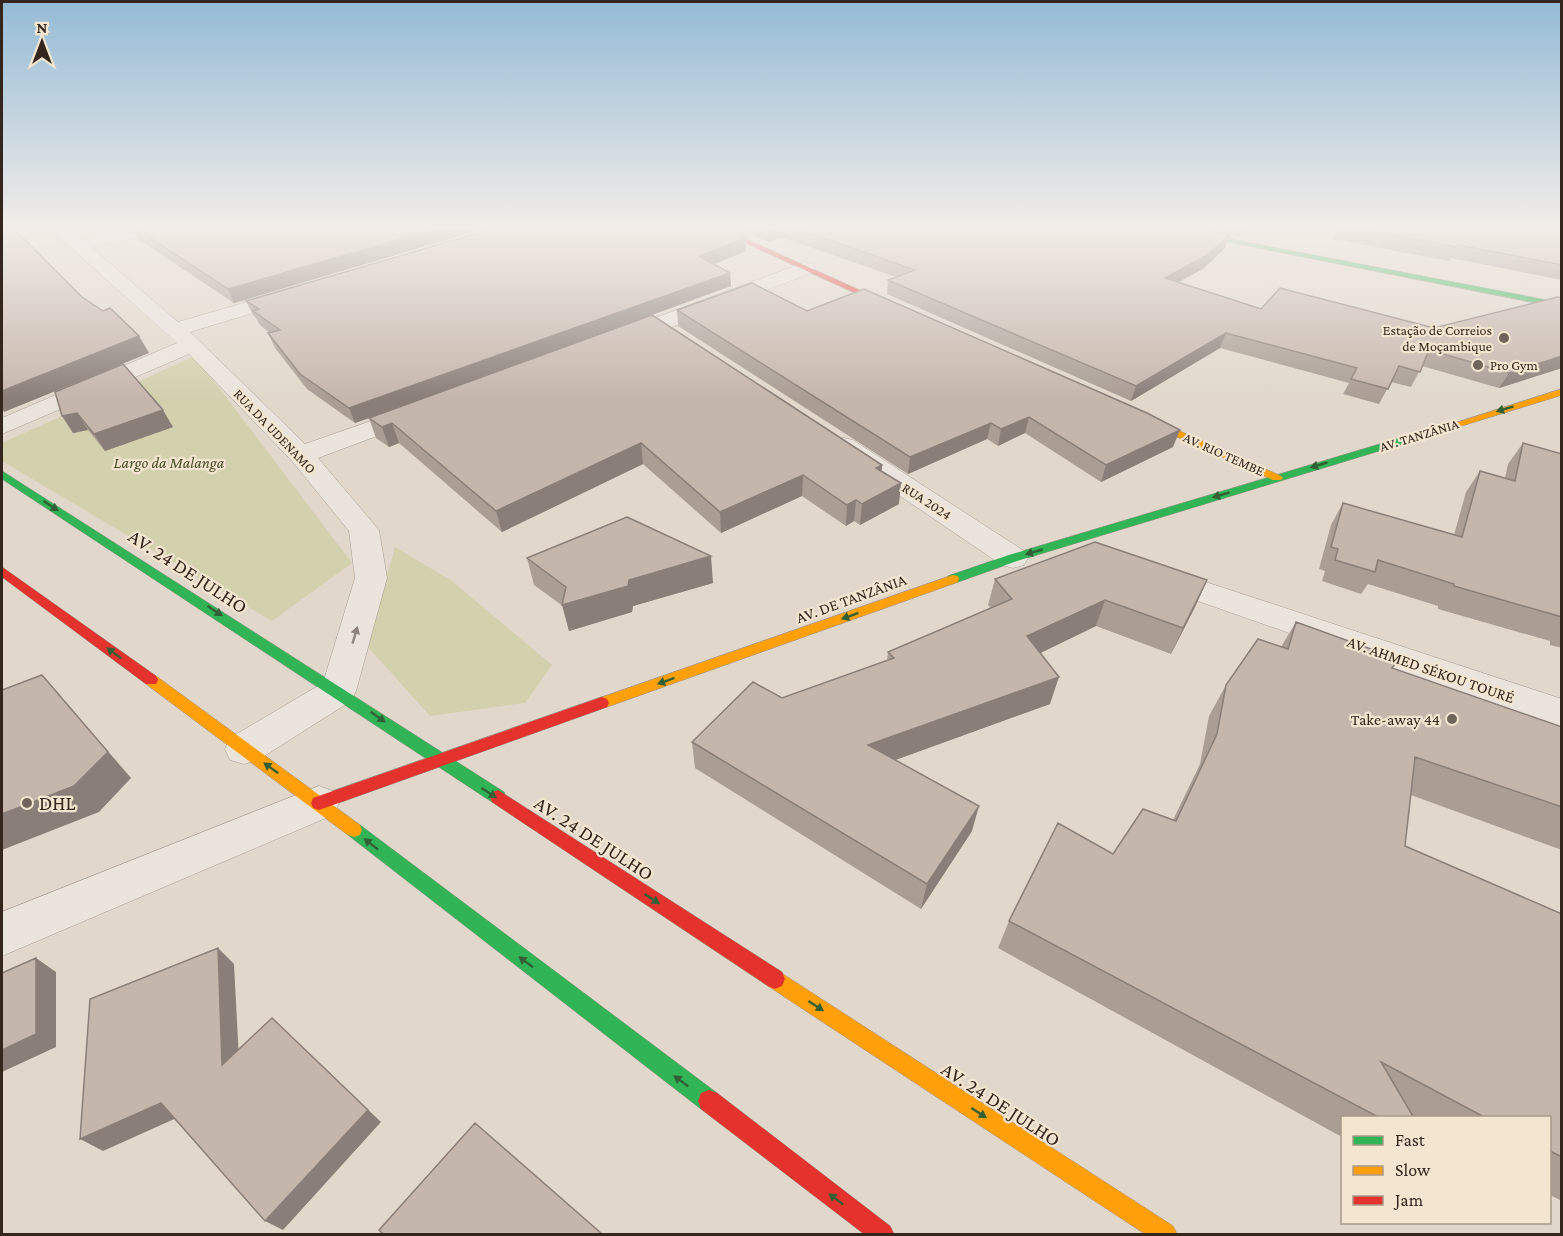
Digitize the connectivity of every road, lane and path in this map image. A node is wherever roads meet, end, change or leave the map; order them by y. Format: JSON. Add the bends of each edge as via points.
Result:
{"nodes":[{"id":1,"x":121,"y":284,"type":"edge"},
{"id":2,"x":772,"y":284,"type":"edge"},
{"id":3,"x":841,"y":284,"type":"edge"},
{"id":4,"x":1447,"y":284,"type":"edge"},
{"id":5,"x":309,"y":290,"type":"edge"},
{"id":6,"x":1562,"y":306,"type":"edge"},
{"id":7,"x":916,"y":317,"type":"edge"},
{"id":8,"x":183,"y":338,"type":"junction"},
{"id":9,"x":603,"y":345,"type":"edge"},
{"id":10,"x":1562,"y":392,"type":"edge"},
{"id":11,"x":435,"y":406,"type":"edge"},
{"id":12,"x":1124,"y":410,"type":"edge"},
{"id":13,"x":2,"y":427,"type":"edge"},
{"id":14,"x":826,"y":435,"type":"edge"},
{"id":15,"x":301,"y":456,"type":"junction"},
{"id":16,"x":2,"y":474,"type":"edge"},
{"id":17,"x":1277,"y":478,"type":"junction"},
{"id":18,"x":1062,"y":544,"type":"junction"},
{"id":19,"x":1013,"y":558,"type":"junction"},
{"id":20,"x":2,"y":571,"type":"edge"},
{"id":21,"x":338,"y":691,"type":"junction"},
{"id":22,"x":1562,"y":714,"type":"edge"},
{"id":23,"x":244,"y":749,"type":"junction"},
{"id":24,"x":440,"y":761,"type":"junction"},
{"id":25,"x":319,"y":802,"type":"junction"},
{"id":26,"x":2,"y":934,"type":"edge"},
{"id":27,"x":882,"y":1234,"type":"edge"},
{"id":28,"x":1166,"y":1234,"type":"edge"}],
"edges":[{"from":1,"to":8,"type":"street","name":"RUA DA UDENAMO"},
{"from":2,"to":9,"type":"street","via":[[669,331]]},
{"from":3,"to":7,"type":"main road"},
{"from":4,"to":6,"type":"main road"},
{"from":5,"to":8,"type":"street"},
{"from":8,"to":13,"type":"street"},
{"from":8,"to":15,"type":"street","name":"RUA DA UDENAMO"},
{"from":10,"to":17,"type":"main road","name":"AV. TANZÂNIA","one_way":true},
{"from":11,"to":15,"type":"street"},
{"from":12,"to":17,"type":"main road","name":"AV. RIO TEMBE"},
{"from":14,"to":19,"type":"street","name":"RUA 2024"},
{"from":21,"to":15,"type":"street","name":"RUA DA UDENAMO","one_way":true,"via":[[371,578],[364,530]]},
{"from":16,"to":21,"type":"main road","name":"AV. 24 DE JULHO","one_way":true},
{"from":17,"to":18,"type":"main road","name":"AV. DE TANZÂNIA","one_way":true},
{"from":18,"to":19,"type":"main road","name":"AV. DE TANZÂNIA","one_way":true},
{"from":18,"to":22,"type":"street","name":"AV. AHMED SÉKOU TOURÉ"},
{"from":19,"to":24,"type":"main road","name":"AV. DE TANZÂNIA","one_way":true},
{"from":23,"to":20,"type":"main road","one_way":true},
{"from":21,"to":23,"type":"street"},
{"from":21,"to":24,"type":"main road","name":"AV. 24 DE JULHO","one_way":true},
{"from":25,"to":23,"type":"main road","one_way":true},
{"from":24,"to":25,"type":"main road","name":"AV. DE TANZÂNIA"},
{"from":24,"to":28,"type":"main road","name":"AV. 24 DE JULHO","one_way":true},
{"from":25,"to":26,"type":"street"},
{"from":27,"to":25,"type":"main road","one_way":true}]}
